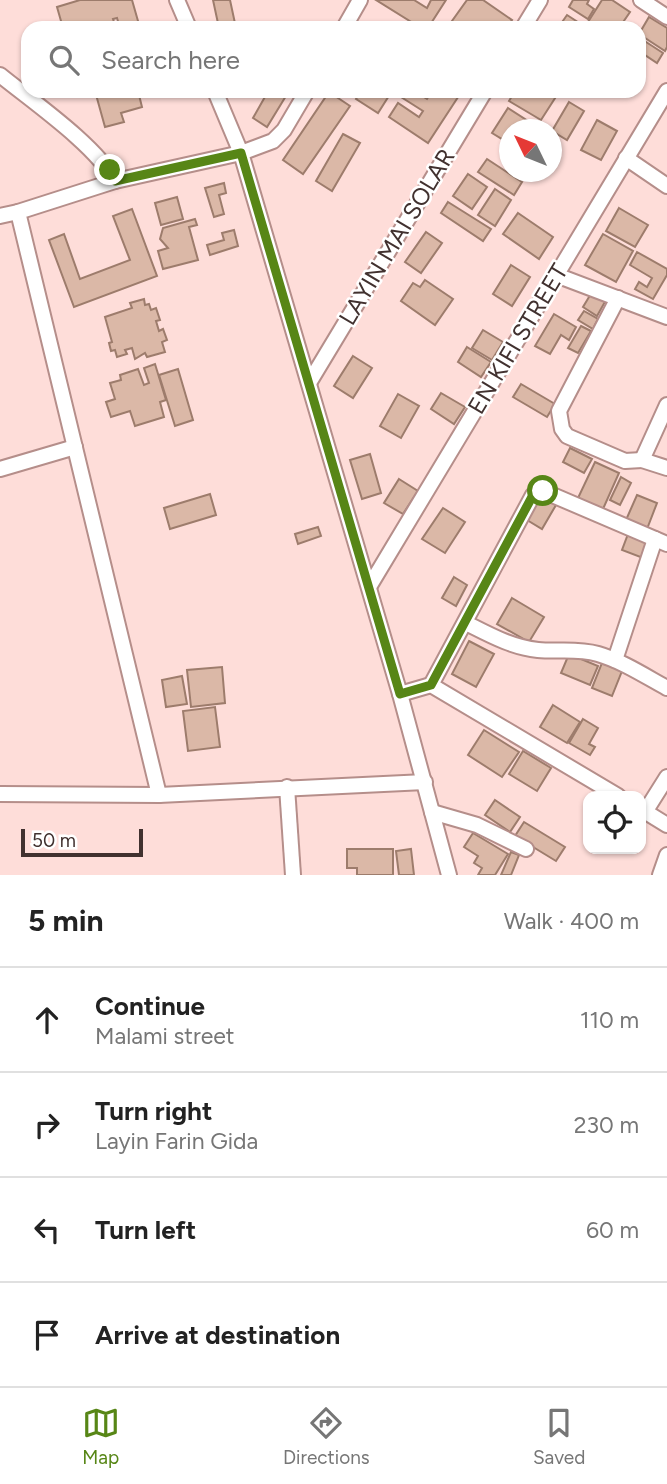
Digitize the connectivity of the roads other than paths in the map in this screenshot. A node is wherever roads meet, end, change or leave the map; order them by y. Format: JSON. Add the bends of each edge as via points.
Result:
{"nodes":[{"id":1,"x":177,"y":0,"type":"edge"},
{"id":2,"x":360,"y":0,"type":"edge"},
{"id":3,"x":540,"y":0,"type":"edge"},
{"id":4,"x":641,"y":0,"type":"edge"},
{"id":5,"x":667,"y":17,"type":"edge"},
{"id":6,"x":186,"y":21,"type":"edge"},
{"id":7,"x":348,"y":21,"type":"edge"},
{"id":8,"x":527,"y":21,"type":"edge"},
{"id":9,"x":0,"y":75,"type":"edge"},
{"id":10,"x":667,"y":90,"type":"edge"},
{"id":11,"x":21,"y":92,"type":"edge"},
{"id":12,"x":28,"y":98,"type":"edge"},
{"id":13,"x":218,"y":98,"type":"edge"},
{"id":14,"x":303,"y":98,"type":"edge"},
{"id":15,"x":481,"y":98,"type":"edge"},
{"id":16,"x":241,"y":153,"type":"junction"},
{"id":17,"x":626,"y":158,"type":"junction"},
{"id":18,"x":115,"y":181,"type":"junction"},
{"id":19,"x":667,"y":186,"type":"edge"},
{"id":20,"x":18,"y":212,"type":"junction"},
{"id":21,"x":0,"y":216,"type":"edge"},
{"id":22,"x":556,"y":275,"type":"junction"},
{"id":23,"x":618,"y":298,"type":"junction"},
{"id":24,"x":667,"y":317,"type":"edge"},
{"id":25,"x":309,"y":383,"type":"junction"},
{"id":26,"x":667,"y":405,"type":"edge"},
{"id":27,"x":75,"y":447,"type":"junction"},
{"id":28,"x":642,"y":460,"type":"junction"},
{"id":29,"x":667,"y":468,"type":"edge"},
{"id":30,"x":0,"y":469,"type":"edge"},
{"id":31,"x":661,"y":541,"type":"edge"},
{"id":32,"x":369,"y":587,"type":"junction"},
{"id":33,"x":466,"y":623,"type":"junction"},
{"id":34,"x":615,"y":660,"type":"junction"},
{"id":35,"x":431,"y":685,"type":"junction"},
{"id":36,"x":667,"y":688,"type":"edge"},
{"id":37,"x":400,"y":694,"type":"junction"},
{"id":38,"x":667,"y":777,"type":"edge"},
{"id":39,"x":425,"y":782,"type":"junction"},
{"id":40,"x":287,"y":787,"type":"junction"},
{"id":41,"x":610,"y":791,"type":"edge"},
{"id":42,"x":0,"y":794,"type":"edge"},
{"id":43,"x":159,"y":795,"type":"junction"},
{"id":44,"x":646,"y":807,"type":"edge"},
{"id":45,"x":432,"y":812,"type":"junction"},
{"id":46,"x":646,"y":813,"type":"edge"},
{"id":47,"x":667,"y":825,"type":"edge"},
{"id":48,"x":526,"y":849,"type":"dead end"},
{"id":49,"x":667,"y":855,"type":"edge"},
{"id":50,"x":293,"y":875,"type":"edge"},
{"id":51,"x":449,"y":875,"type":"edge"},
{"id":52,"x":660,"y":875,"type":"edge"}],
"edges":[{"from":1,"to":6,"type":"street"},
{"from":2,"to":7,"type":"street"},
{"from":3,"to":8,"type":"street"},
{"from":4,"to":5,"type":"street"},
{"from":9,"to":11,"type":"street"},
{"from":10,"to":17,"type":"street","name":"EN KIFI STREET"},
{"from":12,"to":18,"type":"street","via":[[88,147]]},
{"from":13,"to":16,"type":"street"},
{"from":14,"to":16,"type":"street","via":[[273,141]]},
{"from":15,"to":25,"type":"street","name":"LAYIN MAI SOLAR"},
{"from":16,"to":18,"type":"street"},
{"from":16,"to":25,"type":"street"},
{"from":17,"to":19,"type":"street"},
{"from":17,"to":22,"type":"street","name":"EN KIFI STREET"},
{"from":18,"to":20,"type":"street"},
{"from":20,"to":21,"type":"street"},
{"from":20,"to":27,"type":"street"},
{"from":22,"to":23,"type":"street"},
{"from":22,"to":32,"type":"street","name":"EN KIFI STREET"},
{"from":23,"to":24,"type":"street"},
{"from":23,"to":28,"type":"street","via":[[559,411],[559,420],[567,436],[625,461]]},
{"from":25,"to":32,"type":"street"},
{"from":26,"to":28,"type":"street"},
{"from":27,"to":30,"type":"street"},
{"from":27,"to":43,"type":"street"},
{"from":28,"to":29,"type":"street"},
{"from":31,"to":33,"type":"street","via":[[537,491]]},
{"from":31,"to":34,"type":"street"},
{"from":32,"to":37,"type":"street"},
{"from":33,"to":34,"type":"street","via":[[515,647],[574,649]]},
{"from":33,"to":35,"type":"street"},
{"from":34,"to":36,"type":"street"},
{"from":35,"to":37,"type":"street"},
{"from":35,"to":41,"type":"street"},
{"from":37,"to":39,"type":"street"},
{"from":38,"to":44,"type":"street"},
{"from":39,"to":40,"type":"street"},
{"from":39,"to":45,"type":"street"},
{"from":40,"to":43,"type":"street"},
{"from":40,"to":50,"type":"street"},
{"from":42,"to":43,"type":"street"},
{"from":45,"to":48,"type":"street","via":[[477,825]]},
{"from":45,"to":51,"type":"street"},
{"from":46,"to":47,"type":"street"},
{"from":49,"to":52,"type":"street"}]}
